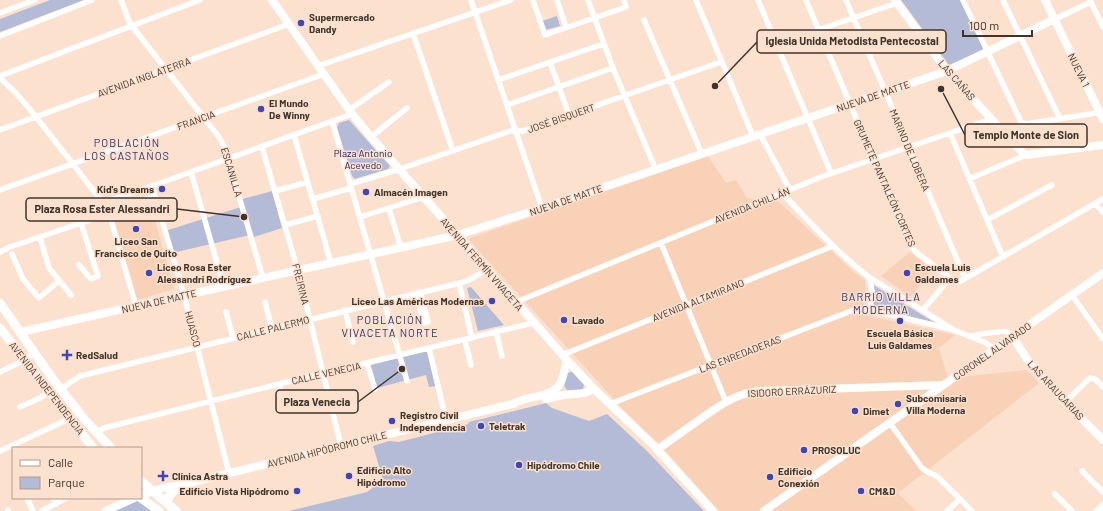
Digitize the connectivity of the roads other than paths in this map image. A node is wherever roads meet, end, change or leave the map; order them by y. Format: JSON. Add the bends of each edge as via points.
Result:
{"nodes":[{"id":1,"x":35,"y":0,"type":"edge"},
{"id":2,"x":92,"y":0,"type":"edge"},
{"id":3,"x":121,"y":0,"type":"edge"},
{"id":4,"x":200,"y":0,"type":"edge"},
{"id":5,"x":272,"y":0,"type":"edge"},
{"id":6,"x":471,"y":0,"type":"edge"},
{"id":7,"x":511,"y":0,"type":"edge"},
{"id":8,"x":533,"y":0,"type":"edge"},
{"id":9,"x":556,"y":0,"type":"edge"},
{"id":10,"x":588,"y":0,"type":"edge"},
{"id":11,"x":624,"y":0,"type":"edge"},
{"id":12,"x":696,"y":0,"type":"edge"},
{"id":13,"x":758,"y":0,"type":"edge"},
{"id":14,"x":806,"y":0,"type":"edge"},
{"id":15,"x":846,"y":0,"type":"edge"},
{"id":16,"x":963,"y":0,"type":"edge"},
{"id":17,"x":1003,"y":0,"type":"edge"},
{"id":18,"x":1045,"y":0,"type":"edge"},
{"id":19,"x":1090,"y":1,"type":"edge"},
{"id":20,"x":83,"y":2,"type":"edge"},
{"id":21,"x":896,"y":2,"type":"edge"},
{"id":22,"x":475,"y":12,"type":"junction"},
{"id":23,"x":0,"y":13,"type":"edge"},
{"id":24,"x":594,"y":18,"type":"junction"},
{"id":25,"x":854,"y":18,"type":"junction"},
{"id":26,"x":644,"y":20,"type":"dead end"},
{"id":27,"x":1055,"y":20,"type":"junction"},
{"id":28,"x":289,"y":24,"type":"junction"},
{"id":29,"x":132,"y":26,"type":"junction"},
{"id":30,"x":566,"y":27,"type":"junction"},
{"id":31,"x":1103,"y":27,"type":"edge"},
{"id":32,"x":819,"y":30,"type":"junction"},
{"id":33,"x":413,"y":33,"type":"junction"},
{"id":34,"x":0,"y":36,"type":"edge"},
{"id":35,"x":1020,"y":36,"type":"junction"},
{"id":36,"x":603,"y":44,"type":"junction"},
{"id":37,"x":777,"y":44,"type":"junction"},
{"id":38,"x":988,"y":52,"type":"junction"},
{"id":39,"x":550,"y":62,"type":"junction"},
{"id":40,"x":721,"y":62,"type":"junction"},
{"id":41,"x":318,"y":66,"type":"junction"},
{"id":42,"x":613,"y":68,"type":"junction"},
{"id":43,"x":165,"y":69,"type":"junction"},
{"id":44,"x":948,"y":71,"type":"junction"},
{"id":45,"x":324,"y":74,"type":"junction"},
{"id":46,"x":0,"y":77,"type":"edge"},
{"id":47,"x":498,"y":80,"type":"junction"},
{"id":48,"x":670,"y":80,"type":"junction"},
{"id":49,"x":389,"y":82,"type":"dead end"},
{"id":50,"x":559,"y":87,"type":"junction"},
{"id":51,"x":885,"y":92,"type":"junction"},
{"id":52,"x":625,"y":96,"type":"junction"},
{"id":53,"x":850,"y":104,"type":"junction"},
{"id":54,"x":507,"y":105,"type":"junction"},
{"id":55,"x":407,"y":108,"type":"dead end"},
{"id":56,"x":351,"y":112,"type":"junction"},
{"id":57,"x":569,"y":115,"type":"junction"},
{"id":58,"x":1102,"y":115,"type":"edge"},
{"id":59,"x":36,"y":117,"type":"junction"},
{"id":60,"x":204,"y":117,"type":"junction"},
{"id":61,"x":808,"y":118,"type":"junction"},
{"id":62,"x":991,"y":119,"type":"junction"},
{"id":63,"x":1060,"y":119,"type":"junction"},
{"id":64,"x":332,"y":121,"type":"junction"},
{"id":65,"x":0,"y":130,"type":"edge"},
{"id":66,"x":516,"y":131,"type":"junction"},
{"id":67,"x":950,"y":133,"type":"junction"},
{"id":68,"x":294,"y":135,"type":"junction"},
{"id":69,"x":756,"y":135,"type":"junction"},
{"id":70,"x":371,"y":137,"type":"junction"},
{"id":71,"x":1103,"y":145,"type":"edge"},
{"id":72,"x":262,"y":147,"type":"junction"},
{"id":73,"x":909,"y":147,"type":"junction"},
{"id":74,"x":453,"y":151,"type":"junction"},
{"id":75,"x":702,"y":154,"type":"junction"},
{"id":76,"x":1026,"y":155,"type":"junction"},
{"id":77,"x":228,"y":159,"type":"junction"},
{"id":78,"x":873,"y":159,"type":"junction"},
{"id":79,"x":72,"y":164,"type":"junction"},
{"id":80,"x":400,"y":169,"type":"junction"},
{"id":81,"x":656,"y":170,"type":"junction"},
{"id":82,"x":191,"y":172,"type":"junction"},
{"id":83,"x":831,"y":173,"type":"junction"},
{"id":84,"x":969,"y":179,"type":"junction"},
{"id":85,"x":308,"y":182,"type":"junction"},
{"id":86,"x":1052,"y":185,"type":"dead end"},
{"id":87,"x":152,"y":186,"type":"junction"},
{"id":88,"x":351,"y":186,"type":"junction"},
{"id":89,"x":0,"y":190,"type":"edge"},
{"id":90,"x":790,"y":190,"type":"junction"},
{"id":91,"x":275,"y":191,"type":"junction"},
{"id":92,"x":782,"y":193,"type":"junction"},
{"id":93,"x":155,"y":196,"type":"junction"},
{"id":94,"x":424,"y":197,"type":"junction"},
{"id":95,"x":313,"y":199,"type":"junction"},
{"id":96,"x":1103,"y":200,"type":"edge"},
{"id":97,"x":104,"y":202,"type":"junction"},
{"id":98,"x":1095,"y":204,"type":"junction"},
{"id":99,"x":389,"y":208,"type":"junction"},
{"id":100,"x":542,"y":208,"type":"junction"},
{"id":101,"x":110,"y":212,"type":"junction"},
{"id":102,"x":1103,"y":212,"type":"edge"},
{"id":103,"x":318,"y":216,"type":"junction"},
{"id":104,"x":360,"y":216,"type":"junction"},
{"id":105,"x":987,"y":220,"type":"junction"},
{"id":106,"x":81,"y":223,"type":"junction"},
{"id":107,"x":285,"y":225,"type":"junction"},
{"id":108,"x":458,"y":235,"type":"junction"},
{"id":109,"x":40,"y":237,"type":"junction"},
{"id":110,"x":661,"y":243,"type":"junction"},
{"id":111,"x":833,"y":246,"type":"junction"},
{"id":112,"x":401,"y":248,"type":"junction"},
{"id":113,"x":0,"y":252,"type":"edge"},
{"id":114,"x":12,"y":254,"type":"dead end"},
{"id":115,"x":371,"y":254,"type":"junction"},
{"id":116,"x":1003,"y":257,"type":"junction"},
{"id":117,"x":332,"y":263,"type":"junction"},
{"id":118,"x":78,"y":265,"type":"dead end"},
{"id":119,"x":487,"y":268,"type":"junction"},
{"id":120,"x":298,"y":271,"type":"junction"},
{"id":121,"x":1103,"y":273,"type":"edge"},
{"id":122,"x":869,"y":277,"type":"junction"},
{"id":123,"x":263,"y":278,"type":"junction"},
{"id":124,"x":950,"y":278,"type":"junction"},
{"id":125,"x":965,"y":278,"type":"junction"},
{"id":126,"x":59,"y":281,"type":"junction"},
{"id":127,"x":459,"y":283,"type":"junction"},
{"id":128,"x":224,"y":287,"type":"junction"},
{"id":129,"x":418,"y":293,"type":"junction"},
{"id":130,"x":71,"y":295,"type":"dead end"},
{"id":131,"x":184,"y":295,"type":"junction"},
{"id":132,"x":1072,"y":295,"type":"junction"},
{"id":133,"x":384,"y":301,"type":"junction"},
{"id":134,"x":266,"y":302,"type":"dead end"},
{"id":135,"x":516,"y":302,"type":"junction"},
{"id":136,"x":0,"y":303,"type":"edge"},
{"id":137,"x":686,"y":305,"type":"junction"},
{"id":138,"x":136,"y":306,"type":"junction"},
{"id":139,"x":422,"y":309,"type":"dead end"},
{"id":140,"x":345,"y":310,"type":"junction"},
{"id":141,"x":923,"y":310,"type":"junction"},
{"id":142,"x":870,"y":311,"type":"junction"},
{"id":143,"x":226,"y":312,"type":"dead end"},
{"id":144,"x":310,"y":319,"type":"junction"},
{"id":145,"x":533,"y":322,"type":"junction"},
{"id":146,"x":272,"y":329,"type":"junction"},
{"id":147,"x":2,"y":330,"type":"edge"},
{"id":148,"x":954,"y":330,"type":"junction"},
{"id":149,"x":496,"y":331,"type":"junction"},
{"id":150,"x":21,"y":332,"type":"junction"},
{"id":151,"x":969,"y":336,"type":"junction"},
{"id":152,"x":1012,"y":336,"type":"junction"},
{"id":153,"x":233,"y":338,"type":"junction"},
{"id":154,"x":472,"y":338,"type":"junction"},
{"id":155,"x":465,"y":340,"type":"junction"},
{"id":156,"x":1103,"y":340,"type":"edge"},
{"id":157,"x":353,"y":342,"type":"dead end"},
{"id":158,"x":198,"y":347,"type":"junction"},
{"id":159,"x":429,"y":348,"type":"junction"},
{"id":160,"x":994,"y":349,"type":"junction"},
{"id":161,"x":32,"y":350,"type":"junction"},
{"id":162,"x":401,"y":355,"type":"junction"},
{"id":163,"x":502,"y":356,"type":"dead end"},
{"id":164,"x":564,"y":357,"type":"junction"},
{"id":165,"x":26,"y":360,"type":"junction"},
{"id":166,"x":367,"y":363,"type":"junction"},
{"id":167,"x":471,"y":365,"type":"dead end"},
{"id":168,"x":711,"y":365,"type":"junction"},
{"id":169,"x":0,"y":372,"type":"edge"},
{"id":170,"x":323,"y":373,"type":"junction"},
{"id":171,"x":407,"y":380,"type":"dead end"},
{"id":172,"x":279,"y":384,"type":"junction"},
{"id":173,"x":944,"y":385,"type":"junction"},
{"id":174,"x":924,"y":386,"type":"junction"},
{"id":175,"x":1103,"y":387,"type":"edge"},
{"id":176,"x":374,"y":389,"type":"dead end"},
{"id":177,"x":594,"y":389,"type":"junction"},
{"id":178,"x":61,"y":390,"type":"junction"},
{"id":179,"x":50,"y":391,"type":"junction"},
{"id":180,"x":929,"y":396,"type":"junction"},
{"id":181,"x":211,"y":401,"type":"junction"},
{"id":182,"x":726,"y":402,"type":"junction"},
{"id":183,"x":1065,"y":402,"type":"junction"},
{"id":184,"x":514,"y":404,"type":"junction"},
{"id":185,"x":610,"y":404,"type":"junction"},
{"id":186,"x":285,"y":406,"type":"dead end"},
{"id":187,"x":20,"y":408,"type":"dead end"},
{"id":188,"x":71,"y":418,"type":"junction"},
{"id":189,"x":446,"y":420,"type":"junction"},
{"id":190,"x":890,"y":423,"type":"junction"},
{"id":191,"x":96,"y":433,"type":"junction"},
{"id":192,"x":1103,"y":440,"type":"edge"},
{"id":193,"x":341,"y":446,"type":"junction"},
{"id":194,"x":93,"y":447,"type":"edge"},
{"id":195,"x":110,"y":447,"type":"edge"},
{"id":196,"x":658,"y":449,"type":"junction"},
{"id":197,"x":0,"y":451,"type":"edge"},
{"id":198,"x":1082,"y":470,"type":"dead end"},
{"id":199,"x":229,"y":473,"type":"junction"},
{"id":200,"x":142,"y":482,"type":"edge"},
{"id":201,"x":181,"y":485,"type":"junction"},
{"id":202,"x":153,"y":491,"type":"junction"},
{"id":203,"x":1103,"y":492,"type":"edge"},
{"id":204,"x":1055,"y":494,"type":"dead end"},
{"id":205,"x":142,"y":496,"type":"edge"},
{"id":206,"x":142,"y":498,"type":"edge"},
{"id":207,"x":27,"y":499,"type":"edge"},
{"id":208,"x":54,"y":499,"type":"edge"},
{"id":209,"x":64,"y":499,"type":"edge"},
{"id":210,"x":132,"y":499,"type":"edge"},
{"id":211,"x":960,"y":499,"type":"junction"},
{"id":212,"x":167,"y":502,"type":"junction"},
{"id":213,"x":56,"y":504,"type":"junction"},
{"id":214,"x":1103,"y":506,"type":"edge"},
{"id":215,"x":33,"y":511,"type":"edge"},
{"id":216,"x":42,"y":511,"type":"edge"},
{"id":217,"x":106,"y":511,"type":"edge"},
{"id":218,"x":159,"y":511,"type":"edge"},
{"id":219,"x":176,"y":511,"type":"edge"},
{"id":220,"x":713,"y":511,"type":"edge"},
{"id":221,"x":764,"y":511,"type":"edge"},
{"id":222,"x":947,"y":511,"type":"edge"},
{"id":223,"x":972,"y":511,"type":"edge"},
{"id":224,"x":1072,"y":511,"type":"edge"},
{"id":225,"x":1098,"y":511,"type":"edge"}],
"edges":[{"from":1,"to":23,"type":"street"},
{"from":2,"to":20,"type":"street"},
{"from":3,"to":29,"type":"street","name":"ESCANILLA"},
{"from":4,"to":29,"type":"street"},
{"from":5,"to":28,"type":"street","name":"AVENIDA FERMÍN VIVACETA"},
{"from":6,"to":22,"type":"street"},
{"from":7,"to":22,"type":"street"},
{"from":8,"to":30,"type":"street","via":[[545,35]]},
{"from":9,"to":30,"type":"street"},
{"from":10,"to":24,"type":"street"},
{"from":11,"to":24,"type":"street","via":[[626,7]]},
{"from":12,"to":40,"type":"street"},
{"from":13,"to":37,"type":"street"},
{"from":14,"to":32,"type":"street","name":"GRUMETE PANTALEÓN CORTES"},
{"from":15,"to":25,"type":"street","name":"MARINO DE LOBERA"},
{"from":16,"to":38,"type":"street"},
{"from":17,"to":35,"type":"street"},
{"from":18,"to":27,"type":"street","name":"NUEVA 1"},
{"from":19,"to":27,"type":"street","name":"NUEVA DE MATTE"},
{"from":19,"to":31,"type":"street"},
{"from":20,"to":34,"type":"street"},
{"from":21,"to":25,"type":"street"},
{"from":21,"to":44,"type":"street","name":"LAS CAÑAS"},
{"from":22,"to":33,"type":"street"},
{"from":22,"to":47,"type":"street"},
{"from":24,"to":30,"type":"street"},
{"from":24,"to":36,"type":"street"},
{"from":25,"to":32,"type":"street"},
{"from":25,"to":51,"type":"street","name":"MARINO DE LOBERA"},
{"from":26,"to":48,"type":"street"},
{"from":27,"to":35,"type":"street","name":"NUEVA DE MATTE"},
{"from":27,"to":58,"type":"street","name":"NUEVA 1"},
{"from":28,"to":41,"type":"street","name":"AVENIDA FERMÍN VIVACETA"},
{"from":28,"to":43,"type":"street","name":"AVENIDA INGLATERRA"},
{"from":29,"to":43,"type":"street","name":"ESCANILLA"},
{"from":29,"to":46,"type":"street"},
{"from":32,"to":37,"type":"street"},
{"from":32,"to":53,"type":"street","name":"GRUMETE PANTALEÓN CORTES"},
{"from":33,"to":41,"type":"street"},
{"from":33,"to":74,"type":"street"},
{"from":35,"to":38,"type":"street","name":"NUEVA DE MATTE"},
{"from":35,"to":63,"type":"street"},
{"from":36,"to":39,"type":"street"},
{"from":36,"to":42,"type":"street"},
{"from":37,"to":61,"type":"street"},
{"from":38,"to":44,"type":"street","name":"NUEVA DE MATTE"},
{"from":38,"to":63,"type":"street","via":[[1022,123]]},
{"from":39,"to":47,"type":"street"},
{"from":39,"to":50,"type":"street"},
{"from":40,"to":48,"type":"street","name":"JOSÉ BISQUERT"},
{"from":40,"to":69,"type":"street"},
{"from":41,"to":45,"type":"street","name":"AVENIDA FERMÍN VIVACETA"},
{"from":42,"to":50,"type":"street"},
{"from":42,"to":52,"type":"street"},
{"from":43,"to":59,"type":"street","name":"AVENIDA INGLATERRA"},
{"from":43,"to":60,"type":"street","name":"ESCANILLA"},
{"from":44,"to":51,"type":"street","name":"NUEVA DE MATTE"},
{"from":44,"to":62,"type":"street","name":"LAS CAÑAS"},
{"from":45,"to":56,"type":"street","name":"AVENIDA FERMÍN VIVACETA"},
{"from":45,"to":60,"type":"street","name":"FRANCIA"},
{"from":46,"to":59,"type":"street"},
{"from":47,"to":54,"type":"street"},
{"from":48,"to":52,"type":"street","name":"JOSÉ BISQUERT"},
{"from":48,"to":75,"type":"street"},
{"from":49,"to":56,"type":"street"},
{"from":50,"to":54,"type":"street"},
{"from":50,"to":57,"type":"street"},
{"from":51,"to":53,"type":"street","name":"NUEVA DE MATTE"},
{"from":51,"to":73,"type":"street","name":"MARINO DE LOBERA"},
{"from":52,"to":57,"type":"street","name":"JOSÉ BISQUERT"},
{"from":52,"to":81,"type":"street"},
{"from":53,"to":61,"type":"street","name":"NUEVA DE MATTE"},
{"from":53,"to":78,"type":"street","name":"GRUMETE PANTALEÓN CORTES"},
{"from":54,"to":66,"type":"street"},
{"from":55,"to":70,"type":"street"},
{"from":56,"to":64,"type":"street"},
{"from":56,"to":70,"type":"street","name":"AVENIDA FERMÍN VIVACETA"},
{"from":57,"to":66,"type":"street","name":"JOSÉ BISQUERT","via":[[523,131]]},
{"from":58,"to":63,"type":"street"},
{"from":59,"to":65,"type":"street","name":"AVENIDA INGLATERRA"},
{"from":59,"to":79,"type":"street"},
{"from":60,"to":77,"type":"street","name":"ESCANILLA","via":[[222,142]]},
{"from":60,"to":79,"type":"street","name":"FRANCIA"},
{"from":61,"to":69,"type":"street","name":"NUEVA DE MATTE"},
{"from":61,"to":83,"type":"street"},
{"from":62,"to":67,"type":"street","name":"AVENIDA CHILLÁN"},
{"from":62,"to":76,"type":"street","name":"LAS CAÑAS"},
{"from":64,"to":68,"type":"street"},
{"from":64,"to":88,"type":"street"},
{"from":66,"to":74,"type":"street","name":"JOSÉ BISQUERT"},
{"from":66,"to":100,"type":"street"},
{"from":67,"to":73,"type":"street","name":"AVENIDA CHILLÁN"},
{"from":67,"to":84,"type":"street"},
{"from":68,"to":72,"type":"street"},
{"from":68,"to":85,"type":"street"},
{"from":69,"to":75,"type":"street","name":"NUEVA DE MATTE"},
{"from":69,"to":90,"type":"street"},
{"from":70,"to":80,"type":"street","name":"AVENIDA FERMÍN VIVACETA"},
{"from":71,"to":76,"type":"street"},
{"from":72,"to":77,"type":"street"},
{"from":72,"to":91,"type":"street","name":"FREIRINA"},
{"from":73,"to":78,"type":"street","name":"AVENIDA CHILLÁN"},
{"from":73,"to":125,"type":"street","name":"MARINO DE LOBERA"},
{"from":74,"to":80,"type":"street","name":"JOSÉ BISQUERT"},
{"from":75,"to":81,"type":"street","name":"NUEVA DE MATTE"},
{"from":76,"to":84,"type":"street"},
{"from":77,"to":82,"type":"street"},
{"from":77,"to":123,"type":"street","name":"ESCANILLA"},
{"from":78,"to":83,"type":"street","name":"AVENIDA CHILLÁN"},
{"from":78,"to":124,"type":"street","name":"GRUMETE PANTALEÓN CORTES","via":[[910,244],[916,252]]},
{"from":79,"to":89,"type":"street","name":"FRANCIA"},
{"from":79,"to":97,"type":"street"},
{"from":80,"to":88,"type":"street","name":"JOSÉ BISQUERT"},
{"from":80,"to":94,"type":"street","name":"AVENIDA FERMÍN VIVACETA"},
{"from":81,"to":100,"type":"street","name":"NUEVA DE MATTE"},
{"from":82,"to":87,"type":"street"},
{"from":82,"to":128,"type":"street"},
{"from":83,"to":90,"type":"street","name":"AVENIDA CHILLÁN"},
{"from":84,"to":105,"type":"street"},
{"from":85,"to":91,"type":"street"},
{"from":85,"to":95,"type":"street"},
{"from":86,"to":105,"type":"street"},
{"from":87,"to":93,"type":"street","name":"HUASCO"},
{"from":87,"to":97,"type":"street"},
{"from":88,"to":95,"type":"street","name":"JOSÉ BISQUERT"},
{"from":88,"to":104,"type":"street"},
{"from":90,"to":92,"type":"street","name":"AVENIDA CHILLÁN"},
{"from":91,"to":107,"type":"street","name":"FREIRINA"},
{"from":92,"to":110,"type":"street","name":"AVENIDA CHILLÁN"},
{"from":92,"to":111,"type":"street"},
{"from":93,"to":101,"type":"street"},
{"from":93,"to":131,"type":"street","name":"HUASCO"},
{"from":94,"to":99,"type":"street"},
{"from":94,"to":108,"type":"street","name":"AVENIDA FERMÍN VIVACETA"},
{"from":95,"to":103,"type":"street"},
{"from":96,"to":98,"type":"street"},
{"from":97,"to":101,"type":"street"},
{"from":98,"to":102,"type":"street"},
{"from":98,"to":116,"type":"street"},
{"from":99,"to":104,"type":"street"},
{"from":99,"to":112,"type":"street"},
{"from":100,"to":108,"type":"street","name":"NUEVA DE MATTE"},
{"from":101,"to":106,"type":"street"},
{"from":101,"to":138,"type":"street"},
{"from":103,"to":107,"type":"street"},
{"from":103,"to":117,"type":"street"},
{"from":104,"to":115,"type":"street"},
{"from":105,"to":116,"type":"street"},
{"from":106,"to":109,"type":"street"},
{"from":106,"to":118,"type":"street","via":[[98,276],[91,279]]},
{"from":107,"to":120,"type":"street","name":"FREIRINA"},
{"from":108,"to":112,"type":"street","name":"NUEVA DE MATTE"},
{"from":108,"to":119,"type":"street","name":"AVENIDA FERMÍN VIVACETA"},
{"from":109,"to":113,"type":"street"},
{"from":109,"to":126,"type":"street","via":[[48,266]]},
{"from":110,"to":135,"type":"street","name":"AVENIDA CHILLÁN"},
{"from":110,"to":137,"type":"street"},
{"from":111,"to":122,"type":"street"},
{"from":111,"to":137,"type":"street","name":"AVENIDA ALTAMIRANO"},
{"from":112,"to":115,"type":"street","name":"NUEVA DE MATTE"},
{"from":114,"to":126,"type":"street","via":[[23,279],[39,298]]},
{"from":115,"to":117,"type":"street","name":"NUEVA DE MATTE"},
{"from":115,"to":133,"type":"street"},
{"from":116,"to":125,"type":"street"},
{"from":117,"to":120,"type":"street","name":"NUEVA DE MATTE"},
{"from":119,"to":127,"type":"street","name":"CALLE PALERMO","via":[[473,278]]},
{"from":119,"to":135,"type":"street","name":"AVENIDA FERMÍN VIVACETA"},
{"from":120,"to":123,"type":"street","name":"NUEVA DE MATTE"},
{"from":120,"to":144,"type":"street","name":"FREIRINA"},
{"from":121,"to":132,"type":"street","name":"CORONEL ALVARADO"},
{"from":122,"to":141,"type":"street"},
{"from":122,"to":142,"type":"street","via":[[872,290]]},
{"from":123,"to":128,"type":"street","name":"NUEVA DE MATTE"},
{"from":124,"to":125,"type":"street","name":"GRUMETE PANTALEÓN CORTES","via":[[957,282]]},
{"from":124,"to":141,"type":"street"},
{"from":126,"to":130,"type":"street"},
{"from":127,"to":129,"type":"street","name":"CALLE PALERMO"},
{"from":127,"to":154,"type":"street"},
{"from":128,"to":131,"type":"street","name":"NUEVA DE MATTE"},
{"from":129,"to":133,"type":"street","name":"CALLE PALERMO"},
{"from":129,"to":139,"type":"street"},
{"from":131,"to":138,"type":"street","name":"NUEVA DE MATTE"},
{"from":131,"to":158,"type":"street","name":"HUASCO"},
{"from":132,"to":152,"type":"street","name":"CORONEL ALVARADO"},
{"from":132,"to":156,"type":"street"},
{"from":133,"to":140,"type":"street","name":"CALLE PALERMO"},
{"from":133,"to":162,"type":"street"},
{"from":134,"to":146,"type":"street"},
{"from":135,"to":145,"type":"street","name":"AVENIDA FERMÍN VIVACETA"},
{"from":136,"to":150,"type":"main road","name":"AVENIDA INDEPENDENCIA"},
{"from":137,"to":164,"type":"street","name":"AVENIDA ALTAMIRANO"},
{"from":137,"to":168,"type":"street"},
{"from":138,"to":150,"type":"street","name":"NUEVA DE MATTE"},
{"from":140,"to":144,"type":"street","name":"CALLE PALERMO"},
{"from":140,"to":157,"type":"street"},
{"from":141,"to":148,"type":"street"},
{"from":142,"to":148,"type":"street","name":"LAS ENREDADERAS"},
{"from":142,"to":168,"type":"street","name":"LAS ENREDADERAS","via":[[848,312]]},
{"from":143,"to":153,"type":"street"},
{"from":144,"to":146,"type":"street","name":"CALLE PALERMO"},
{"from":144,"to":170,"type":"street","name":"FREIRINA"},
{"from":145,"to":149,"type":"street","name":"CALLE VENECIA"},
{"from":145,"to":164,"type":"street","name":"AVENIDA FERMÍN VIVACETA"},
{"from":146,"to":153,"type":"street","name":"CALLE PALERMO"},
{"from":147,"to":150,"type":"main road","via":[[10,334]]},
{"from":147,"to":165,"type":"main road","name":"AVENIDA INDEPENDENCIA"},
{"from":148,"to":151,"type":"street"},
{"from":149,"to":154,"type":"street","name":"CALLE VENECIA"},
{"from":149,"to":163,"type":"street"},
{"from":150,"to":161,"type":"main road","name":"AVENIDA INDEPENDENCIA"},
{"from":151,"to":152,"type":"street","via":[[1004,331]]},
{"from":151,"to":160,"type":"street"},
{"from":152,"to":160,"type":"street","name":"CORONEL ALVARADO"},
{"from":152,"to":183,"type":"street","name":"LAS ARAUCARIAS","via":[[1031,365]]},
{"from":153,"to":158,"type":"street","name":"CALLE PALERMO"},
{"from":154,"to":155,"type":"street","name":"CALLE VENECIA"},
{"from":155,"to":159,"type":"street","name":"CALLE VENECIA"},
{"from":155,"to":167,"type":"street"},
{"from":158,"to":178,"type":"street","name":"CALLE PALERMO","via":[[80,376]]},
{"from":158,"to":181,"type":"street","name":"HUASCO"},
{"from":159,"to":162,"type":"street","name":"CALLE VENECIA"},
{"from":159,"to":189,"type":"street"},
{"from":160,"to":173,"type":"street","name":"CORONEL ALVARADO"},
{"from":161,"to":165,"type":"street"},
{"from":161,"to":178,"type":"main road","name":"AVENIDA INDEPENDENCIA"},
{"from":162,"to":166,"type":"street","name":"CALLE VENECIA"},
{"from":162,"to":171,"type":"street"},
{"from":164,"to":177,"type":"street","name":"AVENIDA FERMÍN VIVACETA"},
{"from":164,"to":184,"type":"street","name":"AVENIDA HIPÓDROMO CHILE","via":[[562,381],[554,391]]},
{"from":165,"to":169,"type":"street"},
{"from":165,"to":179,"type":"main road","name":"AVENIDA INDEPENDENCIA"},
{"from":166,"to":170,"type":"street","name":"CALLE VENECIA"},
{"from":166,"to":176,"type":"street"},
{"from":168,"to":182,"type":"street"},
{"from":168,"to":185,"type":"street","name":"LAS ENREDADERAS"},
{"from":170,"to":172,"type":"street","name":"CALLE VENECIA"},
{"from":170,"to":193,"type":"street","name":"FREIRINA"},
{"from":172,"to":181,"type":"street","name":"CALLE VENECIA"},
{"from":172,"to":186,"type":"street"},
{"from":173,"to":174,"type":"street","name":"ISIDORO ERRÁZURIZ"},
{"from":173,"to":180,"type":"street","name":"CORONEL ALVARADO"},
{"from":174,"to":180,"type":"street","via":[[928,389]]},
{"from":174,"to":182,"type":"street","name":"ISIDORO ERRÁZURIZ","via":[[760,391]]},
{"from":175,"to":183,"type":"street","via":[[1095,379],[1090,378]]},
{"from":177,"to":184,"type":"street","name":"AVENIDA HIPÓDROMO CHILE","via":[[585,393]]},
{"from":177,"to":185,"type":"street","name":"AVENIDA FERMÍN VIVACETA"},
{"from":178,"to":191,"type":"main road","name":"AVENIDA INDEPENDENCIA"},
{"from":179,"to":187,"type":"street"},
{"from":179,"to":188,"type":"main road","name":"AVENIDA INDEPENDENCIA"},
{"from":180,"to":190,"type":"street","name":"CORONEL ALVARADO"},
{"from":181,"to":191,"type":"street","name":"CALLE VENECIA","via":[[104,428]]},
{"from":181,"to":199,"type":"street","name":"HUASCO"},
{"from":182,"to":196,"type":"street","name":"ISIDORO ERRÁZURIZ"},
{"from":183,"to":192,"type":"street","name":"LAS ARAUCARIAS"},
{"from":184,"to":189,"type":"street","name":"AVENIDA HIPÓDROMO CHILE"},
{"from":185,"to":196,"type":"street","name":"AVENIDA FERMÍN VIVACETA"},
{"from":188,"to":194,"type":"main road","name":"AVENIDA INDEPENDENCIA"},
{"from":188,"to":197,"type":"street"},
{"from":189,"to":193,"type":"street","name":"AVENIDA HIPÓDROMO CHILE"},
{"from":190,"to":211,"type":"street","via":[[922,468],[938,477]]},
{"from":190,"to":221,"type":"street","name":"CORONEL ALVARADO"},
{"from":191,"to":195,"type":"main road","name":"AVENIDA INDEPENDENCIA"},
{"from":193,"to":199,"type":"street","name":"AVENIDA HIPÓDROMO CHILE"},
{"from":196,"to":220,"type":"street","name":"AVENIDA FERMÍN VIVACETA"},
{"from":198,"to":203,"type":"street"},
{"from":199,"to":201,"type":"street","name":"AVENIDA HIPÓDROMO CHILE"},
{"from":200,"to":202,"type":"main road"},
{"from":201,"to":202,"type":"street","name":"AVENIDA HIPÓDROMO CHILE"},
{"from":201,"to":212,"type":"main road","via":[[168,497]]},
{"from":202,"to":205,"type":"street","name":"AVENIDA HIPÓDROMO CHILE"},
{"from":202,"to":212,"type":"main road"},
{"from":204,"to":224,"type":"street"},
{"from":206,"to":218,"type":"main road"},
{"from":207,"to":215,"type":"street"},
{"from":208,"to":213,"type":"street"},
{"from":209,"to":213,"type":"street"},
{"from":210,"to":217,"type":"street"},
{"from":211,"to":222,"type":"street"},
{"from":211,"to":223,"type":"street"},
{"from":212,"to":219,"type":"main road"},
{"from":213,"to":216,"type":"street"},
{"from":214,"to":225,"type":"street"}]}
